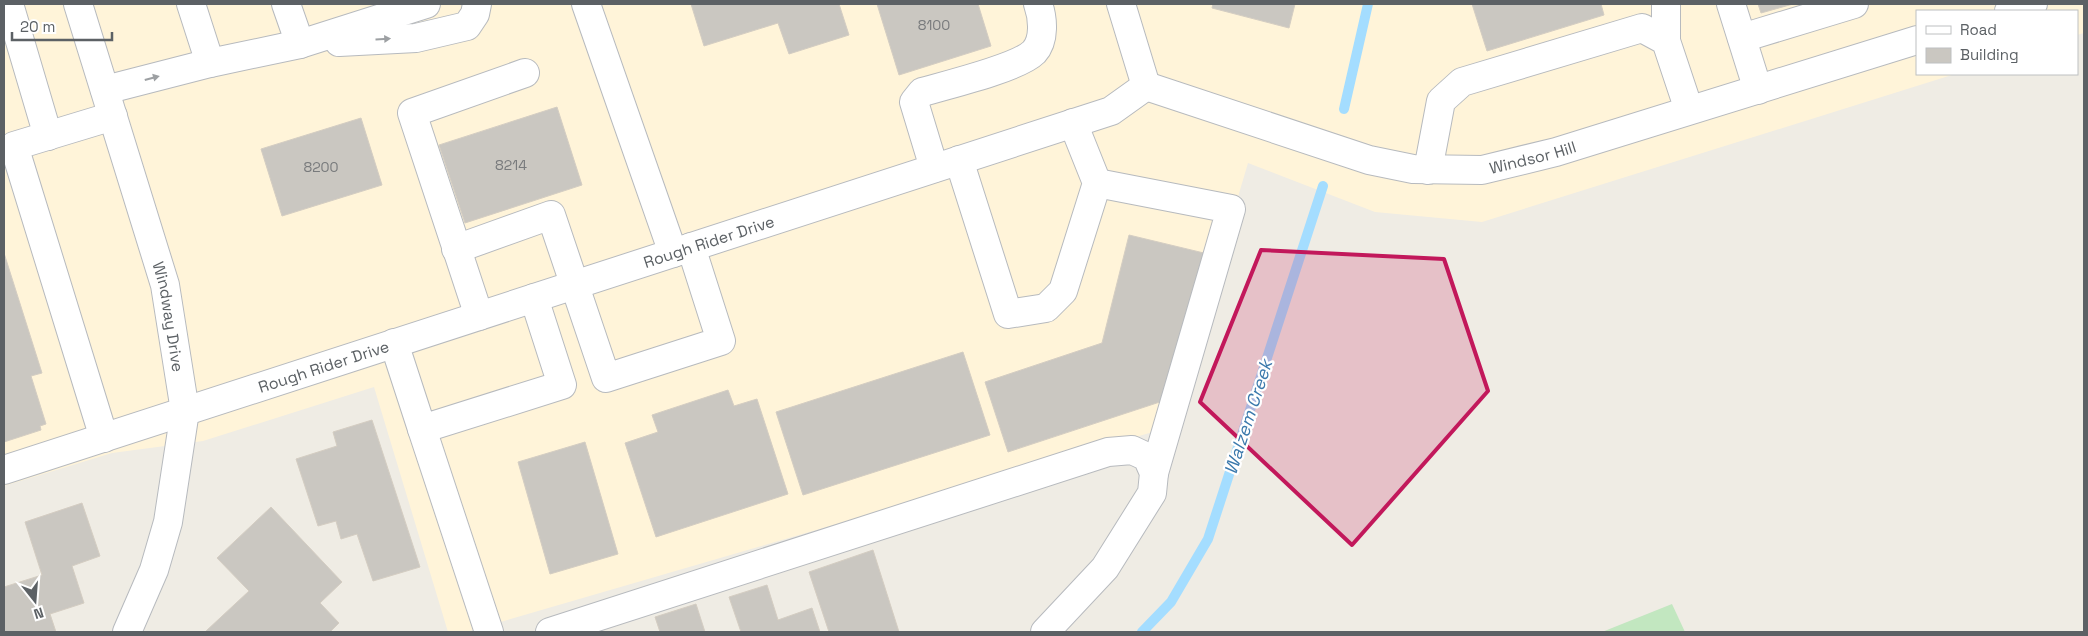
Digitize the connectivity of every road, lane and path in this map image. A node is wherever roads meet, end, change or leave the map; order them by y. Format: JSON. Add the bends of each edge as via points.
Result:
{"nodes":[{"id":1,"x":9,"y":4,"type":"edge"},
{"id":2,"x":78,"y":4,"type":"edge"},
{"id":3,"x":191,"y":4,"type":"edge"},
{"id":4,"x":286,"y":4,"type":"edge"},
{"id":5,"x":426,"y":4,"type":"edge"},
{"id":6,"x":477,"y":4,"type":"edge"},
{"id":7,"x":586,"y":4,"type":"edge"},
{"id":8,"x":1038,"y":4,"type":"edge"},
{"id":9,"x":1122,"y":4,"type":"edge"},
{"id":10,"x":1666,"y":4,"type":"edge"},
{"id":11,"x":1731,"y":4,"type":"edge"},
{"id":12,"x":1854,"y":4,"type":"edge"},
{"id":13,"x":2033,"y":4,"type":"edge"},
{"id":14,"x":2012,"y":10,"type":"edge"},
{"id":15,"x":1742,"y":38,"type":"junction"},
{"id":16,"x":1916,"y":40,"type":"edge"},
{"id":17,"x":1666,"y":41,"type":"junction"},
{"id":18,"x":300,"y":44,"type":"junction"},
{"id":19,"x":210,"y":63,"type":"junction"},
{"id":20,"x":526,"y":73,"type":"dead end"},
{"id":21,"x":1146,"y":86,"type":"junction"},
{"id":22,"x":105,"y":90,"type":"junction"},
{"id":23,"x":1758,"y":90,"type":"junction"},
{"id":24,"x":1689,"y":110,"type":"junction"},
{"id":25,"x":113,"y":116,"type":"junction"},
{"id":26,"x":1073,"y":123,"type":"junction"},
{"id":27,"x":48,"y":136,"type":"junction"},
{"id":28,"x":9,"y":147,"type":"edge"},
{"id":29,"x":946,"y":164,"type":"junction"},
{"id":30,"x":1428,"y":170,"type":"junction"},
{"id":31,"x":1097,"y":183,"type":"junction"},
{"id":32,"x":456,"y":249,"type":"junction"},
{"id":33,"x":682,"y":250,"type":"junction"},
{"id":34,"x":575,"y":284,"type":"junction"},
{"id":35,"x":534,"y":298,"type":"junction"},
{"id":36,"x":479,"y":316,"type":"junction"},
{"id":37,"x":394,"y":343,"type":"junction"},
{"id":38,"x":186,"y":411,"type":"junction"},
{"id":39,"x":422,"y":429,"type":"junction"},
{"id":40,"x":104,"y":438,"type":"junction"},
{"id":41,"x":4,"y":470,"type":"edge"},
{"id":42,"x":1154,"y":473,"type":"junction"},
{"id":43,"x":127,"y":632,"type":"edge"},
{"id":44,"x":489,"y":632,"type":"edge"},
{"id":45,"x":550,"y":632,"type":"edge"},
{"id":46,"x":1045,"y":632,"type":"edge"}],
"edges":[{"from":1,"to":27,"type":"street"},
{"from":2,"to":22,"type":"street","name":"Windway Drive"},
{"from":3,"to":19,"type":"street"},
{"from":4,"to":18,"type":"street"},
{"from":5,"to":18,"type":"street"},
{"from":18,"to":6,"type":"street","one_way":true,"via":[[416,38],[467,26]]},
{"from":7,"to":33,"type":"street"},
{"from":8,"to":29,"type":"street","via":[[1042,31],[1034,51],[1014,64],[922,92],[914,102]]},
{"from":9,"to":21,"type":"street"},
{"from":10,"to":17,"type":"street"},
{"from":11,"to":15,"type":"street"},
{"from":12,"to":15,"type":"street"},
{"from":13,"to":14,"type":"street"},
{"from":15,"to":23,"type":"street"},
{"from":16,"to":23,"type":"street","name":"Windsor Hill"},
{"from":17,"to":24,"type":"street"},
{"from":17,"to":30,"type":"street","via":[[1642,28],[1462,82],[1441,101]]},
{"from":18,"to":19,"type":"street"},
{"from":22,"to":19,"type":"street","one_way":true},
{"from":20,"to":32,"type":"street","via":[[412,113]]},
{"from":21,"to":26,"type":"street","name":"Rough Rider Drive","via":[[1111,111]]},
{"from":21,"to":30,"type":"street","name":"Windsor Hill","via":[[1369,160]]},
{"from":22,"to":25,"type":"street","name":"Windway Drive"},
{"from":23,"to":24,"type":"street","name":"Windsor Hill"},
{"from":24,"to":30,"type":"street","name":"Windsor Hill","via":[[1556,152],[1482,170]]},
{"from":25,"to":27,"type":"street"},
{"from":25,"to":38,"type":"street","name":"Windway Drive","via":[[164,285]]},
{"from":26,"to":29,"type":"street","name":"Rough Rider Drive"},
{"from":26,"to":31,"type":"street"},
{"from":27,"to":28,"type":"street"},
{"from":28,"to":40,"type":"street"},
{"from":29,"to":31,"type":"street","via":[[1008,314],[1046,308],[1063,291]]},
{"from":29,"to":33,"type":"street","name":"Rough Rider Drive"},
{"from":31,"to":42,"type":"street","via":[[1231,209]]},
{"from":32,"to":34,"type":"street","via":[[551,215]]},
{"from":32,"to":36,"type":"street"},
{"from":33,"to":34,"type":"street","name":"Rough Rider Drive"},
{"from":33,"to":34,"type":"street","via":[[721,341],[606,378]]},
{"from":34,"to":35,"type":"street","name":"Rough Rider Drive"},
{"from":35,"to":36,"type":"street","name":"Rough Rider Drive"},
{"from":35,"to":39,"type":"street","via":[[562,384]]},
{"from":36,"to":37,"type":"street","name":"Rough Rider Drive"},
{"from":37,"to":38,"type":"street","name":"Rough Rider Drive"},
{"from":37,"to":39,"type":"street"},
{"from":38,"to":40,"type":"street","name":"Rough Rider Drive"},
{"from":38,"to":43,"type":"street","name":"Windway Drive","via":[[168,522],[154,570]]},
{"from":39,"to":44,"type":"street"},
{"from":40,"to":41,"type":"street","name":"Rough Rider Drive"},
{"from":42,"to":45,"type":"street","via":[[1147,456],[1132,450],[1108,452]]},
{"from":42,"to":46,"type":"street","via":[[1152,493],[1105,568]]}]}
